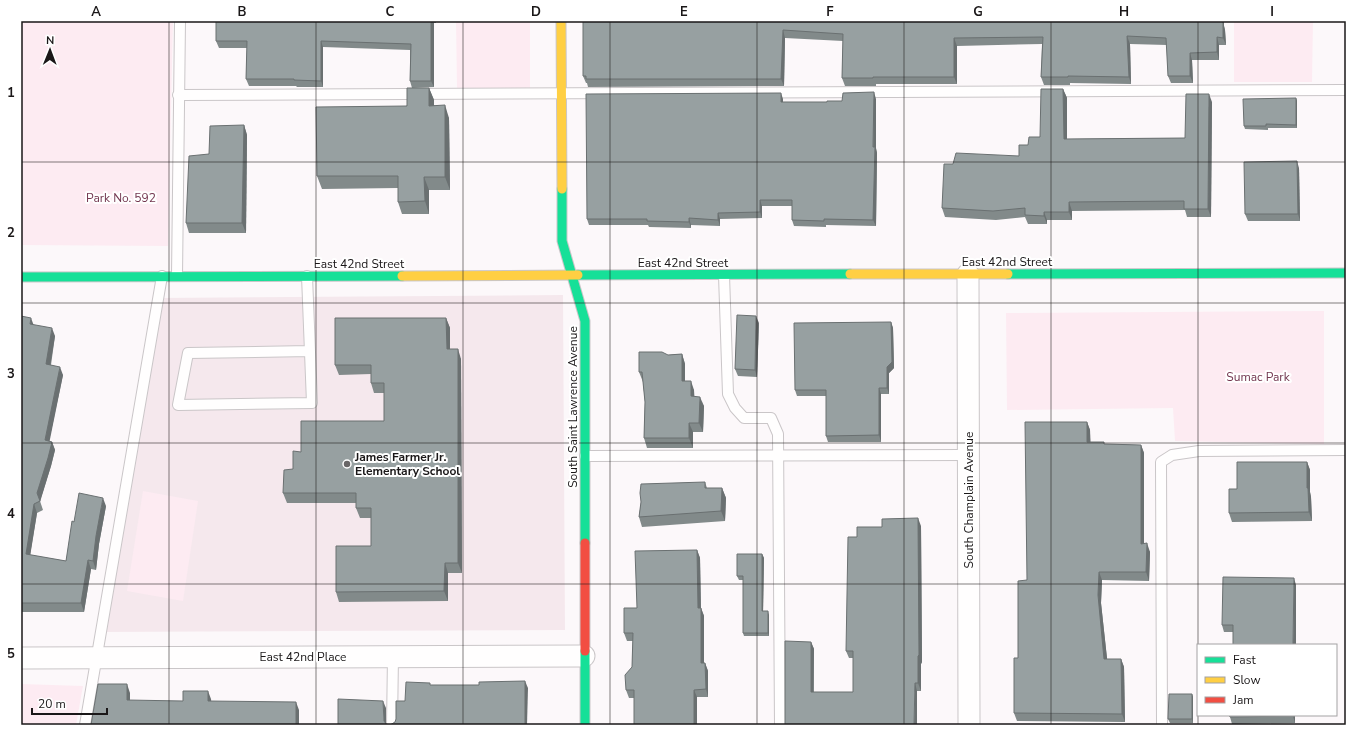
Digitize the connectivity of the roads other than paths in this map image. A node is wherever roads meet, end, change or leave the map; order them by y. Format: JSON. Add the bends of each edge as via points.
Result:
{"nodes":[{"id":1,"x":180,"y":21,"type":"edge"},
{"id":2,"x":561,"y":21,"type":"edge"},
{"id":3,"x":1346,"y":90,"type":"edge"},
{"id":4,"x":561,"y":92,"type":"junction"},
{"id":5,"x":178,"y":95,"type":"junction"},
{"id":6,"x":1346,"y":273,"type":"edge"},
{"id":7,"x":968,"y":274,"type":"junction"},
{"id":8,"x":573,"y":275,"type":"junction"},
{"id":9,"x":724,"y":275,"type":"junction"},
{"id":10,"x":162,"y":276,"type":"junction"},
{"id":11,"x":177,"y":276,"type":"junction"},
{"id":12,"x":307,"y":276,"type":"junction"},
{"id":13,"x":21,"y":277,"type":"edge"},
{"id":14,"x":310,"y":351,"type":"junction"},
{"id":15,"x":1346,"y":450,"type":"edge"},
{"id":16,"x":777,"y":455,"type":"junction"},
{"id":17,"x":968,"y":455,"type":"junction"},
{"id":18,"x":585,"y":456,"type":"junction"},
{"id":19,"x":392,"y":656,"type":"junction"},
{"id":20,"x":584,"y":656,"type":"junction"},
{"id":21,"x":21,"y":658,"type":"edge"},
{"id":22,"x":97,"y":658,"type":"junction"},
{"id":23,"x":85,"y":725,"type":"edge"},
{"id":24,"x":392,"y":725,"type":"edge"},
{"id":25,"x":584,"y":725,"type":"edge"},
{"id":26,"x":780,"y":725,"type":"edge"},
{"id":27,"x":969,"y":725,"type":"edge"},
{"id":28,"x":1162,"y":725,"type":"edge"}],
"edges":[{"from":1,"to":5,"type":"lane"},
{"from":2,"to":4,"type":"street","name":"South Saint Lawrence Avenue"},
{"from":3,"to":4,"type":"lane"},
{"from":4,"to":5,"type":"lane"},
{"from":4,"to":8,"type":"street","name":"South Saint Lawrence Avenue","via":[[562,241]]},
{"from":5,"to":11,"type":"lane"},
{"from":6,"to":7,"type":"street","name":"East 42nd Street"},
{"from":7,"to":9,"type":"street","name":"East 42nd Street"},
{"from":7,"to":17,"type":"street","name":"South Champlain Avenue"},
{"from":8,"to":9,"type":"street","name":"East 42nd Street"},
{"from":8,"to":12,"type":"street","name":"East 42nd Street"},
{"from":8,"to":18,"type":"street","name":"South Saint Lawrence Avenue","via":[[585,321]]},
{"from":9,"to":16,"type":"lane","via":[[728,394],[744,418],[771,418],[778,434]]},
{"from":10,"to":11,"type":"street","name":"East 42nd Street"},
{"from":10,"to":13,"type":"street","name":"East 42nd Street"},
{"from":10,"to":22,"type":"lane"},
{"from":11,"to":12,"type":"street","name":"East 42nd Street"},
{"from":12,"to":14,"type":"lane"},
{"from":14,"to":14,"type":"lane","via":[[312,402],[178,405],[188,353]]},
{"from":15,"to":28,"type":"lane","via":[[1199,451],[1172,456],[1161,462]]},
{"from":16,"to":17,"type":"lane"},
{"from":16,"to":18,"type":"lane"},
{"from":16,"to":26,"type":"lane"},
{"from":17,"to":27,"type":"street","name":"South Champlain Avenue"},
{"from":18,"to":20,"type":"street","name":"South Saint Lawrence Avenue"},
{"from":19,"to":20,"type":"street","name":"East 42nd Place"},
{"from":19,"to":22,"type":"street","name":"East 42nd Place"},
{"from":19,"to":24,"type":"lane"},
{"from":20,"to":25,"type":"street","name":"South Saint Lawrence Avenue"},
{"from":21,"to":22,"type":"street","name":"East 42nd Place"},
{"from":22,"to":23,"type":"lane"}]}
